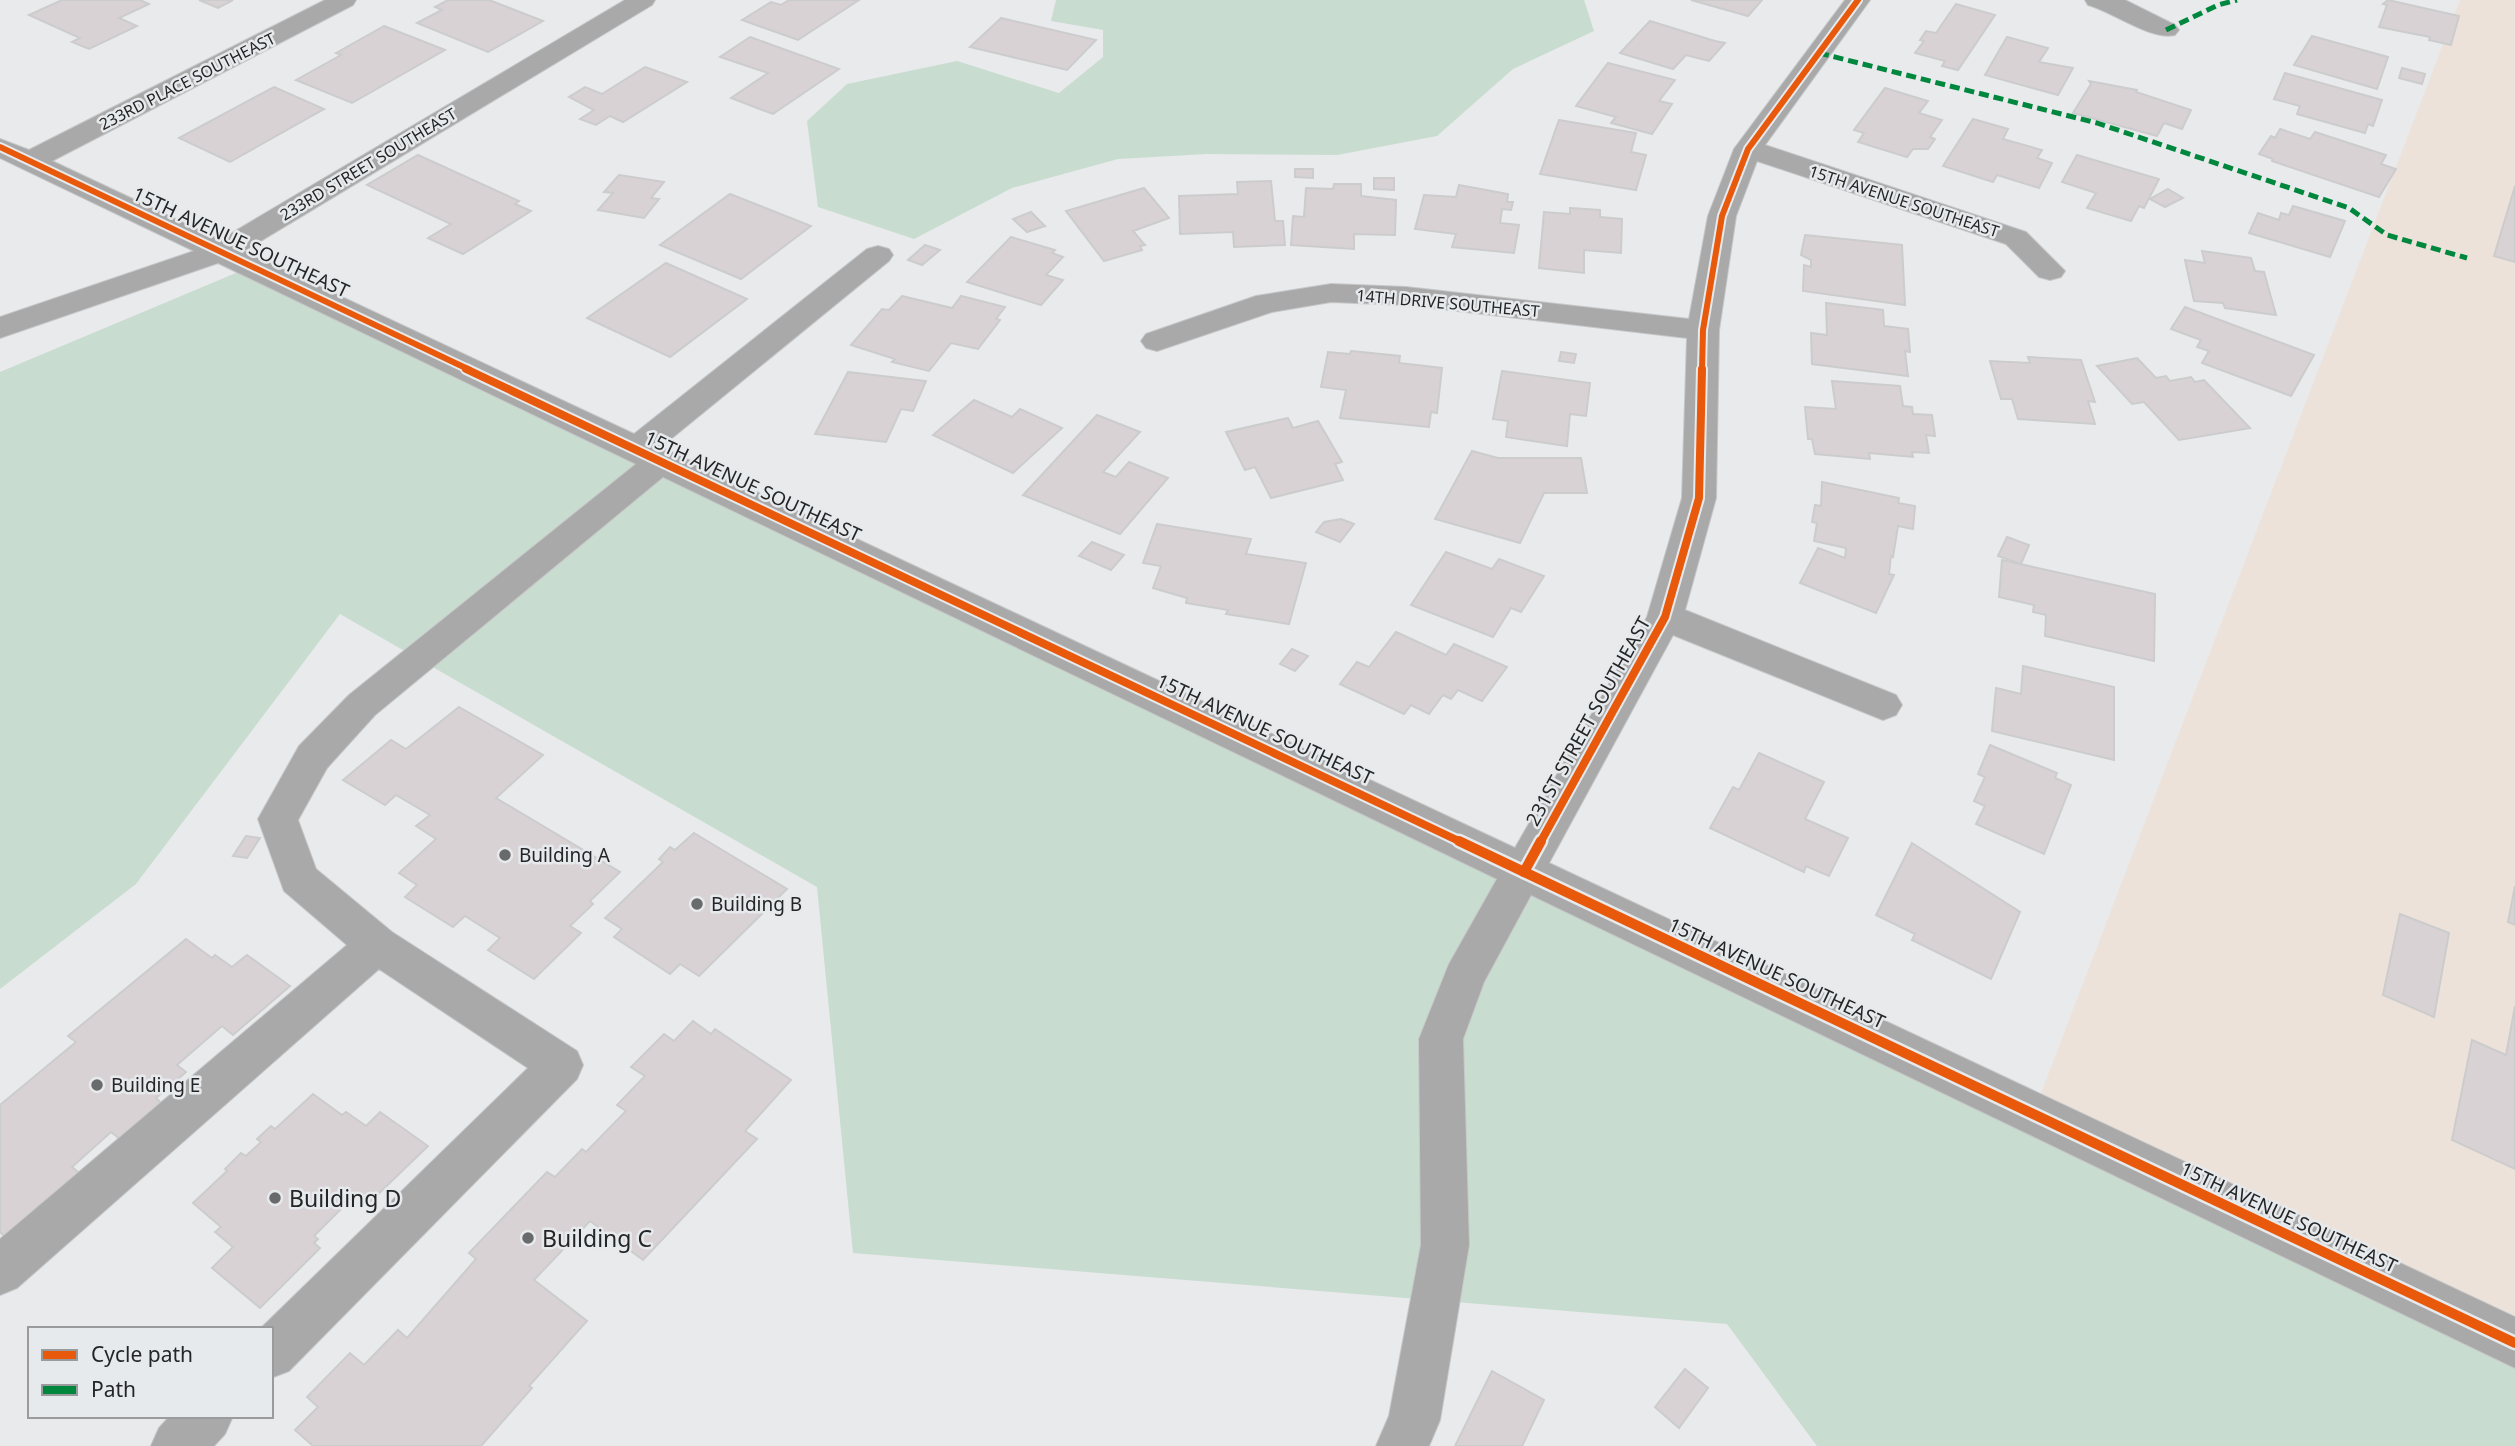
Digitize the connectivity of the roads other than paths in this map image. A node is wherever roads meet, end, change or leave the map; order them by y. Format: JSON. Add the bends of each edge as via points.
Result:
{"nodes":[{"id":1,"x":344,"y":0,"type":"edge"},
{"id":2,"x":643,"y":0,"type":"edge"},
{"id":3,"x":1858,"y":0,"type":"edge"},
{"id":4,"x":2097,"y":0,"type":"edge"},
{"id":5,"x":2166,"y":30,"type":"dead end"},
{"id":6,"x":1748,"y":149,"type":"junction"},
{"id":7,"x":15,"y":154,"type":"edge"},
{"id":8,"x":221,"y":252,"type":"junction"},
{"id":9,"x":878,"y":256,"type":"dead end"},
{"id":10,"x":2050,"y":271,"type":"dead end"},
{"id":11,"x":0,"y":328,"type":"edge"},
{"id":12,"x":1703,"y":330,"type":"junction"},
{"id":13,"x":1157,"y":341,"type":"dead end"},
{"id":14,"x":649,"y":456,"type":"junction"},
{"id":15,"x":1665,"y":617,"type":"junction"},
{"id":16,"x":1883,"y":705,"type":"dead end"},
{"id":17,"x":1524,"y":872,"type":"junction"},
{"id":18,"x":377,"y":945,"type":"junction"},
{"id":19,"x":0,"y":1271,"type":"edge"},
{"id":20,"x":2515,"y":1343,"type":"edge"},
{"id":21,"x":273,"y":1351,"type":"edge"},
{"id":22,"x":205,"y":1418,"type":"edge"},
{"id":23,"x":177,"y":1446,"type":"edge"},
{"id":24,"x":1402,"y":1446,"type":"edge"}],
"edges":[{"from":1,"to":7,"type":"street","name":"233RD PLACE SOUTHEAST"},
{"from":2,"to":8,"type":"street","name":"233RD STREET SOUTHEAST"},
{"from":3,"to":6,"type":"street","name":"231ST STREET SOUTHEAST"},
{"from":4,"to":5,"type":"street"},
{"from":6,"to":10,"type":"street","name":"15TH AVENUE SOUTHEAST","via":[[2016,238]]},
{"from":6,"to":12,"type":"street","name":"231ST STREET SOUTHEAST","via":[[1722,216]]},
{"from":7,"to":8,"type":"street","name":"15TH AVENUE SOUTHEAST"},
{"from":8,"to":11,"type":"street","name":"233RD STREET SOUTHEAST"},
{"from":8,"to":14,"type":"street","name":"15TH AVENUE SOUTHEAST"},
{"from":9,"to":14,"type":"street"},
{"from":12,"to":13,"type":"street","name":"14TH DRIVE SOUTHEAST","via":[[1406,296],[1331,293],[1267,303]]},
{"from":12,"to":15,"type":"street","name":"231ST STREET SOUTHEAST","via":[[1699,498]]},
{"from":14,"to":17,"type":"street","name":"15TH AVENUE SOUTHEAST"},
{"from":14,"to":18,"type":"street","name":"15TH AVENUE SOUTHEAST","via":[[362,705],[313,757],[278,819],[299,879]]},
{"from":15,"to":16,"type":"street"},
{"from":15,"to":17,"type":"street","name":"231ST STREET SOUTHEAST"},
{"from":17,"to":20,"type":"street","name":"15TH AVENUE SOUTHEAST"},
{"from":17,"to":24,"type":"street","name":"231ST STREET SOUTHEAST","via":[[1464,977],[1441,1039],[1445,1245],[1414,1420]]},
{"from":18,"to":19,"type":"street"},
{"from":18,"to":21,"type":"street","name":"15TH AVENUE SOUTHEAST","via":[[561,1065]]},
{"from":22,"to":23,"type":"street"}]}
